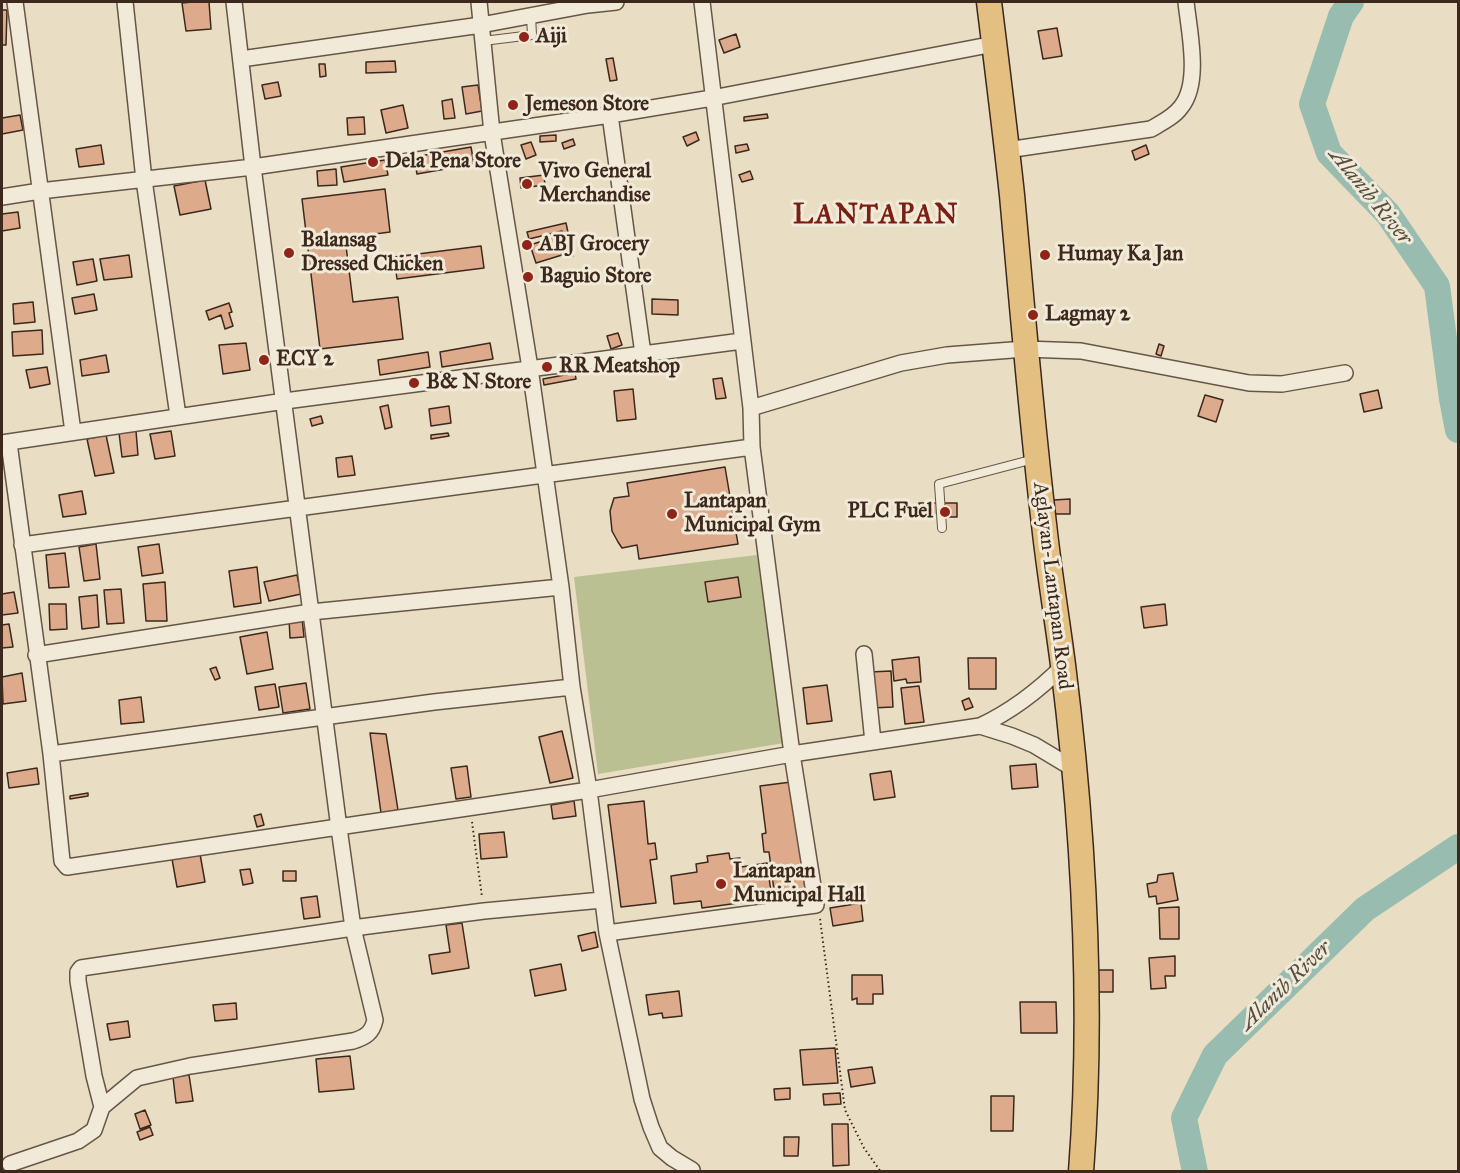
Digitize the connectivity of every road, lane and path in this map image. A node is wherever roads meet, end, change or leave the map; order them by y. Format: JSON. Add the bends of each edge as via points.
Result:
{"nodes":[{"id":1,"x":15,"y":2,"type":"edge"},
{"id":2,"x":125,"y":2,"type":"edge"},
{"id":3,"x":234,"y":2,"type":"edge"},
{"id":4,"x":479,"y":2,"type":"edge"},
{"id":5,"x":616,"y":2,"type":"edge"},
{"id":6,"x":702,"y":2,"type":"edge"},
{"id":7,"x":989,"y":2,"type":"edge"},
{"id":8,"x":1186,"y":2,"type":"edge"},
{"id":9,"x":482,"y":33,"type":"junction"},
{"id":10,"x":994,"y":44,"type":"junction"},
{"id":11,"x":242,"y":59,"type":"junction"},
{"id":12,"x":712,"y":98,"type":"junction"},
{"id":13,"x":610,"y":115,"type":"junction"},
{"id":14,"x":492,"y":133,"type":"junction"},
{"id":15,"x":1007,"y":150,"type":"junction"},
{"id":16,"x":253,"y":167,"type":"junction"},
{"id":17,"x":144,"y":180,"type":"junction"},
{"id":18,"x":40,"y":191,"type":"junction"},
{"id":19,"x":2,"y":197,"type":"edge"},
{"id":20,"x":742,"y":341,"type":"junction"},
{"id":21,"x":1025,"y":349,"type":"junction"},
{"id":22,"x":643,"y":354,"type":"junction"},
{"id":23,"x":531,"y":368,"type":"junction"},
{"id":24,"x":1345,"y":373,"type":"dead end"},
{"id":25,"x":285,"y":401,"type":"junction"},
{"id":26,"x":751,"y":408,"type":"junction"},
{"id":27,"x":178,"y":416,"type":"junction"},
{"id":28,"x":73,"y":432,"type":"junction"},
{"id":29,"x":5,"y":443,"type":"edge"},
{"id":30,"x":752,"y":447,"type":"junction"},
{"id":31,"x":1037,"y":458,"type":"junction"},
{"id":32,"x":546,"y":476,"type":"junction"},
{"id":33,"x":298,"y":508,"type":"junction"},
{"id":34,"x":942,"y":528,"type":"dead end"},
{"id":35,"x":22,"y":545,"type":"junction"},
{"id":36,"x":561,"y":587,"type":"junction"},
{"id":37,"x":311,"y":612,"type":"junction"},
{"id":38,"x":864,"y":654,"type":"dead end"},
{"id":39,"x":36,"y":655,"type":"junction"},
{"id":40,"x":1063,"y":666,"type":"junction"},
{"id":41,"x":572,"y":687,"type":"junction"},
{"id":42,"x":325,"y":717,"type":"junction"},
{"id":43,"x":980,"y":726,"type":"junction"},
{"id":44,"x":873,"y":742,"type":"junction"},
{"id":45,"x":51,"y":754,"type":"junction"},
{"id":46,"x":792,"y":754,"type":"junction"},
{"id":47,"x":1074,"y":769,"type":"junction"},
{"id":48,"x":589,"y":790,"type":"junction"},
{"id":49,"x":470,"y":808,"type":"junction"},
{"id":50,"x":339,"y":828,"type":"junction"},
{"id":51,"x":602,"y":900,"type":"junction"},
{"id":52,"x":816,"y":905,"type":"junction"},
{"id":53,"x":484,"y":911,"type":"junction"},
{"id":54,"x":353,"y":928,"type":"junction"},
{"id":55,"x":607,"y":933,"type":"junction"},
{"id":56,"x":102,"y":1107,"type":"junction"},
{"id":57,"x":10,"y":1164,"type":"dead end"},
{"id":58,"x":692,"y":1170,"type":"dead end"},
{"id":59,"x":881,"y":1172,"type":"edge"},
{"id":60,"x":1081,"y":1172,"type":"edge"}],
"edges":[{"from":1,"to":18,"type":"street"},
{"from":2,"to":17,"type":"street"},
{"from":3,"to":11,"type":"street"},
{"from":4,"to":9,"type":"street"},
{"from":5,"to":9,"type":"street","via":[[531,16]]},
{"from":6,"to":12,"type":"street"},
{"from":7,"to":10,"type":"main road","name":"Aglayan-Lantapan Road"},
{"from":8,"to":15,"type":"street","via":[[1191,90],[1182,107],[1169,118],[1151,129]]},
{"from":9,"to":11,"type":"street"},
{"from":9,"to":14,"type":"street"},
{"from":10,"to":12,"type":"street"},
{"from":10,"to":15,"type":"main road","name":"Aglayan-Lantapan Road"},
{"from":11,"to":16,"type":"street"},
{"from":12,"to":13,"type":"street"},
{"from":12,"to":20,"type":"street"},
{"from":13,"to":14,"type":"street"},
{"from":13,"to":22,"type":"street"},
{"from":14,"to":16,"type":"street"},
{"from":14,"to":23,"type":"street"},
{"from":15,"to":21,"type":"main road","name":"Aglayan-Lantapan Road"},
{"from":16,"to":17,"type":"street"},
{"from":16,"to":25,"type":"street"},
{"from":17,"to":18,"type":"street"},
{"from":17,"to":27,"type":"street"},
{"from":18,"to":19,"type":"street"},
{"from":18,"to":28,"type":"street"},
{"from":20,"to":22,"type":"street"},
{"from":20,"to":26,"type":"street"},
{"from":21,"to":24,"type":"street","via":[[1081,351],[1249,383],[1282,384]]},
{"from":21,"to":26,"type":"street","via":[[901,363]]},
{"from":21,"to":31,"type":"main road","name":"Aglayan-Lantapan Road"},
{"from":22,"to":23,"type":"street"},
{"from":23,"to":25,"type":"street"},
{"from":23,"to":32,"type":"street"},
{"from":25,"to":27,"type":"street"},
{"from":25,"to":33,"type":"street"},
{"from":26,"to":30,"type":"street"},
{"from":27,"to":28,"type":"street"},
{"from":28,"to":29,"type":"street"},
{"from":29,"to":35,"type":"street"},
{"from":30,"to":32,"type":"street"},
{"from":30,"to":46,"type":"street"},
{"from":31,"to":34,"type":"lane","via":[[939,484]]},
{"from":31,"to":40,"type":"main road","name":"Aglayan-Lantapan Road"},
{"from":32,"to":33,"type":"street"},
{"from":32,"to":36,"type":"street"},
{"from":33,"to":35,"type":"street"},
{"from":33,"to":37,"type":"street"},
{"from":35,"to":39,"type":"street"},
{"from":36,"to":37,"type":"street"},
{"from":36,"to":41,"type":"street"},
{"from":37,"to":39,"type":"street"},
{"from":37,"to":42,"type":"street"},
{"from":38,"to":44,"type":"street"},
{"from":39,"to":45,"type":"street"},
{"from":40,"to":43,"type":"street","via":[[1028,698]]},
{"from":40,"to":47,"type":"main road","name":"Aglayan-Lantapan Road"},
{"from":41,"to":42,"type":"street"},
{"from":41,"to":48,"type":"street"},
{"from":42,"to":45,"type":"street"},
{"from":42,"to":50,"type":"street"},
{"from":43,"to":44,"type":"street"},
{"from":43,"to":47,"type":"street","via":[[1034,745]]},
{"from":44,"to":46,"type":"street"},
{"from":45,"to":50,"type":"street","via":[[62,861],[67,867]]},
{"from":46,"to":48,"type":"street"},
{"from":46,"to":52,"type":"street"},
{"from":47,"to":60,"type":"main road","name":"Aglayan-Lantapan Road","via":[[1086,923],[1088,1027]]},
{"from":48,"to":49,"type":"street"},
{"from":48,"to":51,"type":"street"},
{"from":49,"to":50,"type":"street"},
{"from":49,"to":53,"type":"path"},
{"from":50,"to":54,"type":"street"},
{"from":51,"to":53,"type":"street"},
{"from":51,"to":55,"type":"street"},
{"from":52,"to":55,"type":"street"},
{"from":52,"to":59,"type":"path","via":[[845,1110]]},
{"from":53,"to":54,"type":"street"},
{"from":54,"to":56,"type":"street","via":[[375,1020],[364,1037],[143,1076]]},
{"from":54,"to":56,"type":"street","via":[[81,968],[78,981]]},
{"from":55,"to":58,"type":"street","via":[[651,1127],[660,1148]]},
{"from":56,"to":57,"type":"street","via":[[94,1130],[78,1141]]}]}
